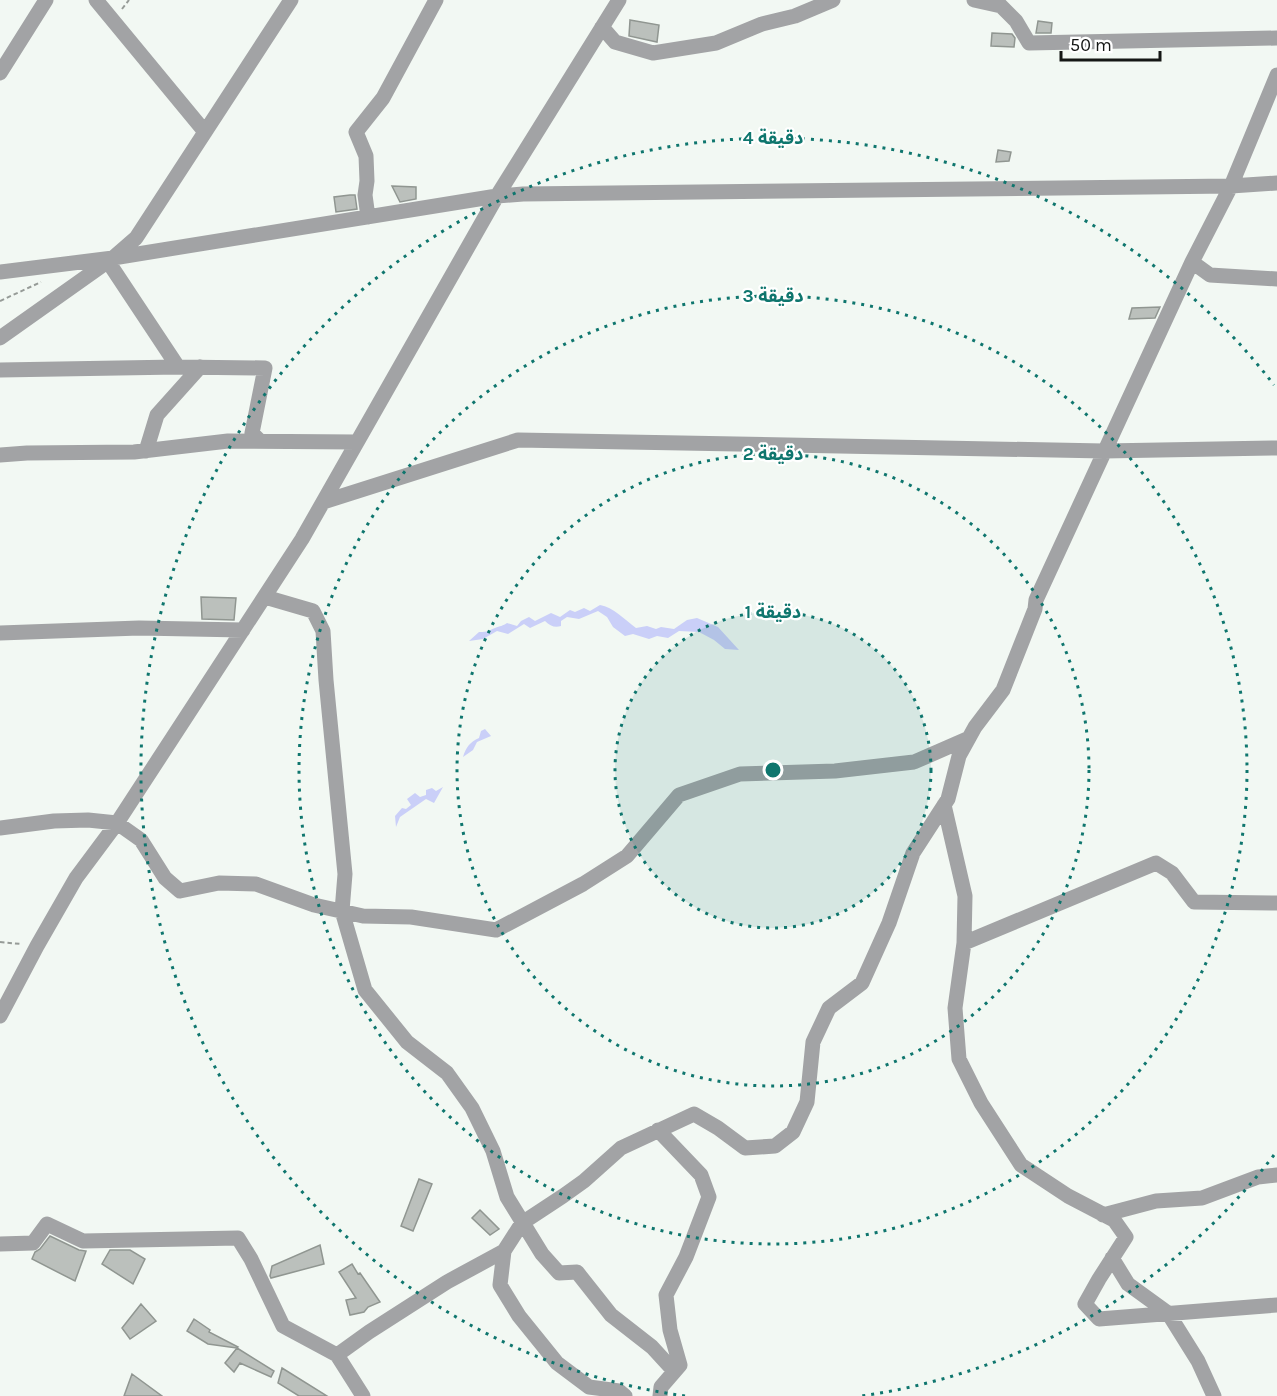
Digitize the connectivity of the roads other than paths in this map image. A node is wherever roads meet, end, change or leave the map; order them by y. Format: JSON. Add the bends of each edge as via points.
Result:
{"nodes":[{"id":1,"x":46,"y":0,"type":"edge"},
{"id":2,"x":96,"y":0,"type":"edge"},
{"id":3,"x":291,"y":0,"type":"edge"},
{"id":4,"x":436,"y":0,"type":"edge"},
{"id":5,"x":619,"y":0,"type":"edge"},
{"id":6,"x":832,"y":0,"type":"edge"},
{"id":7,"x":974,"y":0,"type":"edge"},
{"id":8,"x":602,"y":27,"type":"junction"},
{"id":9,"x":1277,"y":38,"type":"edge"},
{"id":10,"x":0,"y":73,"type":"edge"},
{"id":11,"x":1277,"y":75,"type":"edge"},
{"id":12,"x":205,"y":132,"type":"junction"},
{"id":13,"x":1277,"y":183,"type":"edge"},
{"id":14,"x":1231,"y":186,"type":"junction"},
{"id":15,"x":498,"y":196,"type":"junction"},
{"id":16,"x":368,"y":217,"type":"junction"},
{"id":17,"x":113,"y":258,"type":"junction"},
{"id":18,"x":1192,"y":262,"type":"junction"},
{"id":19,"x":0,"y":272,"type":"edge"},
{"id":20,"x":1277,"y":279,"type":"edge"},
{"id":21,"x":0,"y":338,"type":"edge"},
{"id":22,"x":178,"y":367,"type":"junction"},
{"id":23,"x":200,"y":367,"type":"junction"},
{"id":24,"x":0,"y":370,"type":"edge"},
{"id":25,"x":260,"y":441,"type":"junction"},
{"id":26,"x":357,"y":442,"type":"junction"},
{"id":27,"x":1277,"y":448,"type":"edge"},
{"id":28,"x":146,"y":451,"type":"junction"},
{"id":29,"x":1104,"y":451,"type":"junction"},
{"id":30,"x":0,"y":455,"type":"edge"},
{"id":31,"x":323,"y":502,"type":"junction"},
{"id":32,"x":265,"y":597,"type":"junction"},
{"id":33,"x":243,"y":630,"type":"junction"},
{"id":34,"x":0,"y":633,"type":"edge"},
{"id":35,"x":969,"y":738,"type":"junction"},
{"id":36,"x":944,"y":805,"type":"junction"},
{"id":37,"x":117,"y":823,"type":"junction"},
{"id":38,"x":0,"y":828,"type":"edge"},
{"id":39,"x":1277,"y":903,"type":"edge"},
{"id":40,"x":342,"y":911,"type":"junction"},
{"id":41,"x":964,"y":943,"type":"junction"},
{"id":42,"x":0,"y":1016,"type":"edge"},
{"id":43,"x":658,"y":1130,"type":"junction"},
{"id":44,"x":1277,"y":1175,"type":"edge"},
{"id":45,"x":1103,"y":1215,"type":"junction"},
{"id":46,"x":522,"y":1223,"type":"junction"},
{"id":47,"x":0,"y":1244,"type":"edge"},
{"id":48,"x":504,"y":1251,"type":"junction"},
{"id":49,"x":1112,"y":1258,"type":"junction"},
{"id":50,"x":1277,"y":1305,"type":"edge"},
{"id":51,"x":1168,"y":1313,"type":"junction"},
{"id":52,"x":337,"y":1355,"type":"junction"},
{"id":53,"x":674,"y":1371,"type":"junction"},
{"id":54,"x":363,"y":1396,"type":"edge"},
{"id":55,"x":625,"y":1396,"type":"edge"},
{"id":56,"x":660,"y":1396,"type":"edge"},
{"id":57,"x":1214,"y":1396,"type":"edge"}],
"edges":[{"from":1,"to":10,"type":"street"},
{"from":2,"to":12,"type":"street"},
{"from":3,"to":12,"type":"street"},
{"from":4,"to":16,"type":"street","via":[[383,98],[356,132],[366,156]]},
{"from":5,"to":8,"type":"street"},
{"from":6,"to":8,"type":"street","via":[[716,43],[653,53],[615,42]]},
{"from":7,"to":9,"type":"street","via":[[1001,6],[1029,43]]},
{"from":8,"to":15,"type":"street"},
{"from":11,"to":14,"type":"street"},
{"from":12,"to":17,"type":"street","via":[[136,238]]},
{"from":13,"to":14,"type":"street"},
{"from":14,"to":15,"type":"street"},
{"from":14,"to":18,"type":"street"},
{"from":15,"to":16,"type":"street"},
{"from":15,"to":26,"type":"street"},
{"from":16,"to":17,"type":"street"},
{"from":17,"to":19,"type":"street"},
{"from":17,"to":21,"type":"street"},
{"from":17,"to":22,"type":"street","via":[[111,266]]},
{"from":18,"to":20,"type":"street","via":[[1210,275]]},
{"from":18,"to":29,"type":"street"},
{"from":22,"to":23,"type":"street"},
{"from":22,"to":24,"type":"street"},
{"from":23,"to":25,"type":"street","via":[[265,368],[252,433]]},
{"from":23,"to":28,"type":"street","via":[[157,416]]},
{"from":25,"to":26,"type":"street"},
{"from":25,"to":28,"type":"street"},
{"from":26,"to":31,"type":"street"},
{"from":27,"to":29,"type":"street"},
{"from":28,"to":30,"type":"street"},
{"from":29,"to":31,"type":"street","via":[[518,440]]},
{"from":29,"to":35,"type":"street","via":[[1036,600],[1003,690]]},
{"from":31,"to":32,"type":"street"},
{"from":32,"to":33,"type":"street"},
{"from":32,"to":40,"type":"street","via":[[313,611],[323,631],[345,874]]},
{"from":33,"to":34,"type":"street","via":[[139,628]]},
{"from":33,"to":37,"type":"street"},
{"from":35,"to":36,"type":"street","via":[[959,756]]},
{"from":35,"to":40,"type":"street","via":[[914,762],[835,771],[740,774],[679,795],[627,856],[496,930]]},
{"from":36,"to":41,"type":"street","via":[[964,896]]},
{"from":36,"to":43,"type":"street","via":[[913,853],[889,923],[862,983],[829,1008],[813,1042],[807,1102],[794,1132],[775,1146],[745,1148],[694,1114]]},
{"from":37,"to":38,"type":"street","via":[[54,821]]},
{"from":37,"to":40,"type":"street","via":[[141,840],[165,878],[180,891],[219,883],[256,884]]},
{"from":37,"to":42,"type":"street","via":[[76,878]]},
{"from":39,"to":41,"type":"street","via":[[1194,902],[1172,873],[1156,863]]},
{"from":40,"to":46,"type":"street","via":[[365,990],[407,1042],[447,1073],[471,1108],[492,1151],[507,1197]]},
{"from":41,"to":45,"type":"street","via":[[955,1008],[959,1059],[981,1103],[1020,1165]]},
{"from":43,"to":46,"type":"street","via":[[621,1148],[584,1181]]},
{"from":43,"to":53,"type":"street","via":[[701,1175],[709,1197],[686,1257],[666,1294],[670,1330],[680,1365]]},
{"from":44,"to":45,"type":"street","via":[[1258,1177],[1202,1198],[1156,1201]]},
{"from":45,"to":49,"type":"street","via":[[1114,1220],[1126,1237]]},
{"from":46,"to":48,"type":"street"},
{"from":46,"to":53,"type":"street","via":[[560,1273],[577,1272],[611,1316],[652,1347]]},
{"from":47,"to":52,"type":"street","via":[[33,1243],[47,1224],[83,1241],[238,1238],[283,1326]]},
{"from":48,"to":52,"type":"street","via":[[447,1282]]},
{"from":48,"to":55,"type":"street","via":[[500,1285],[557,1363],[588,1387],[619,1391]]},
{"from":49,"to":51,"type":"street","via":[[1128,1284]]},
{"from":49,"to":51,"type":"street","via":[[1085,1304],[1099,1318]]},
{"from":50,"to":51,"type":"street"},
{"from":51,"to":57,"type":"street"},
{"from":52,"to":54,"type":"street"},
{"from":53,"to":56,"type":"street","via":[[661,1387]]}]}
